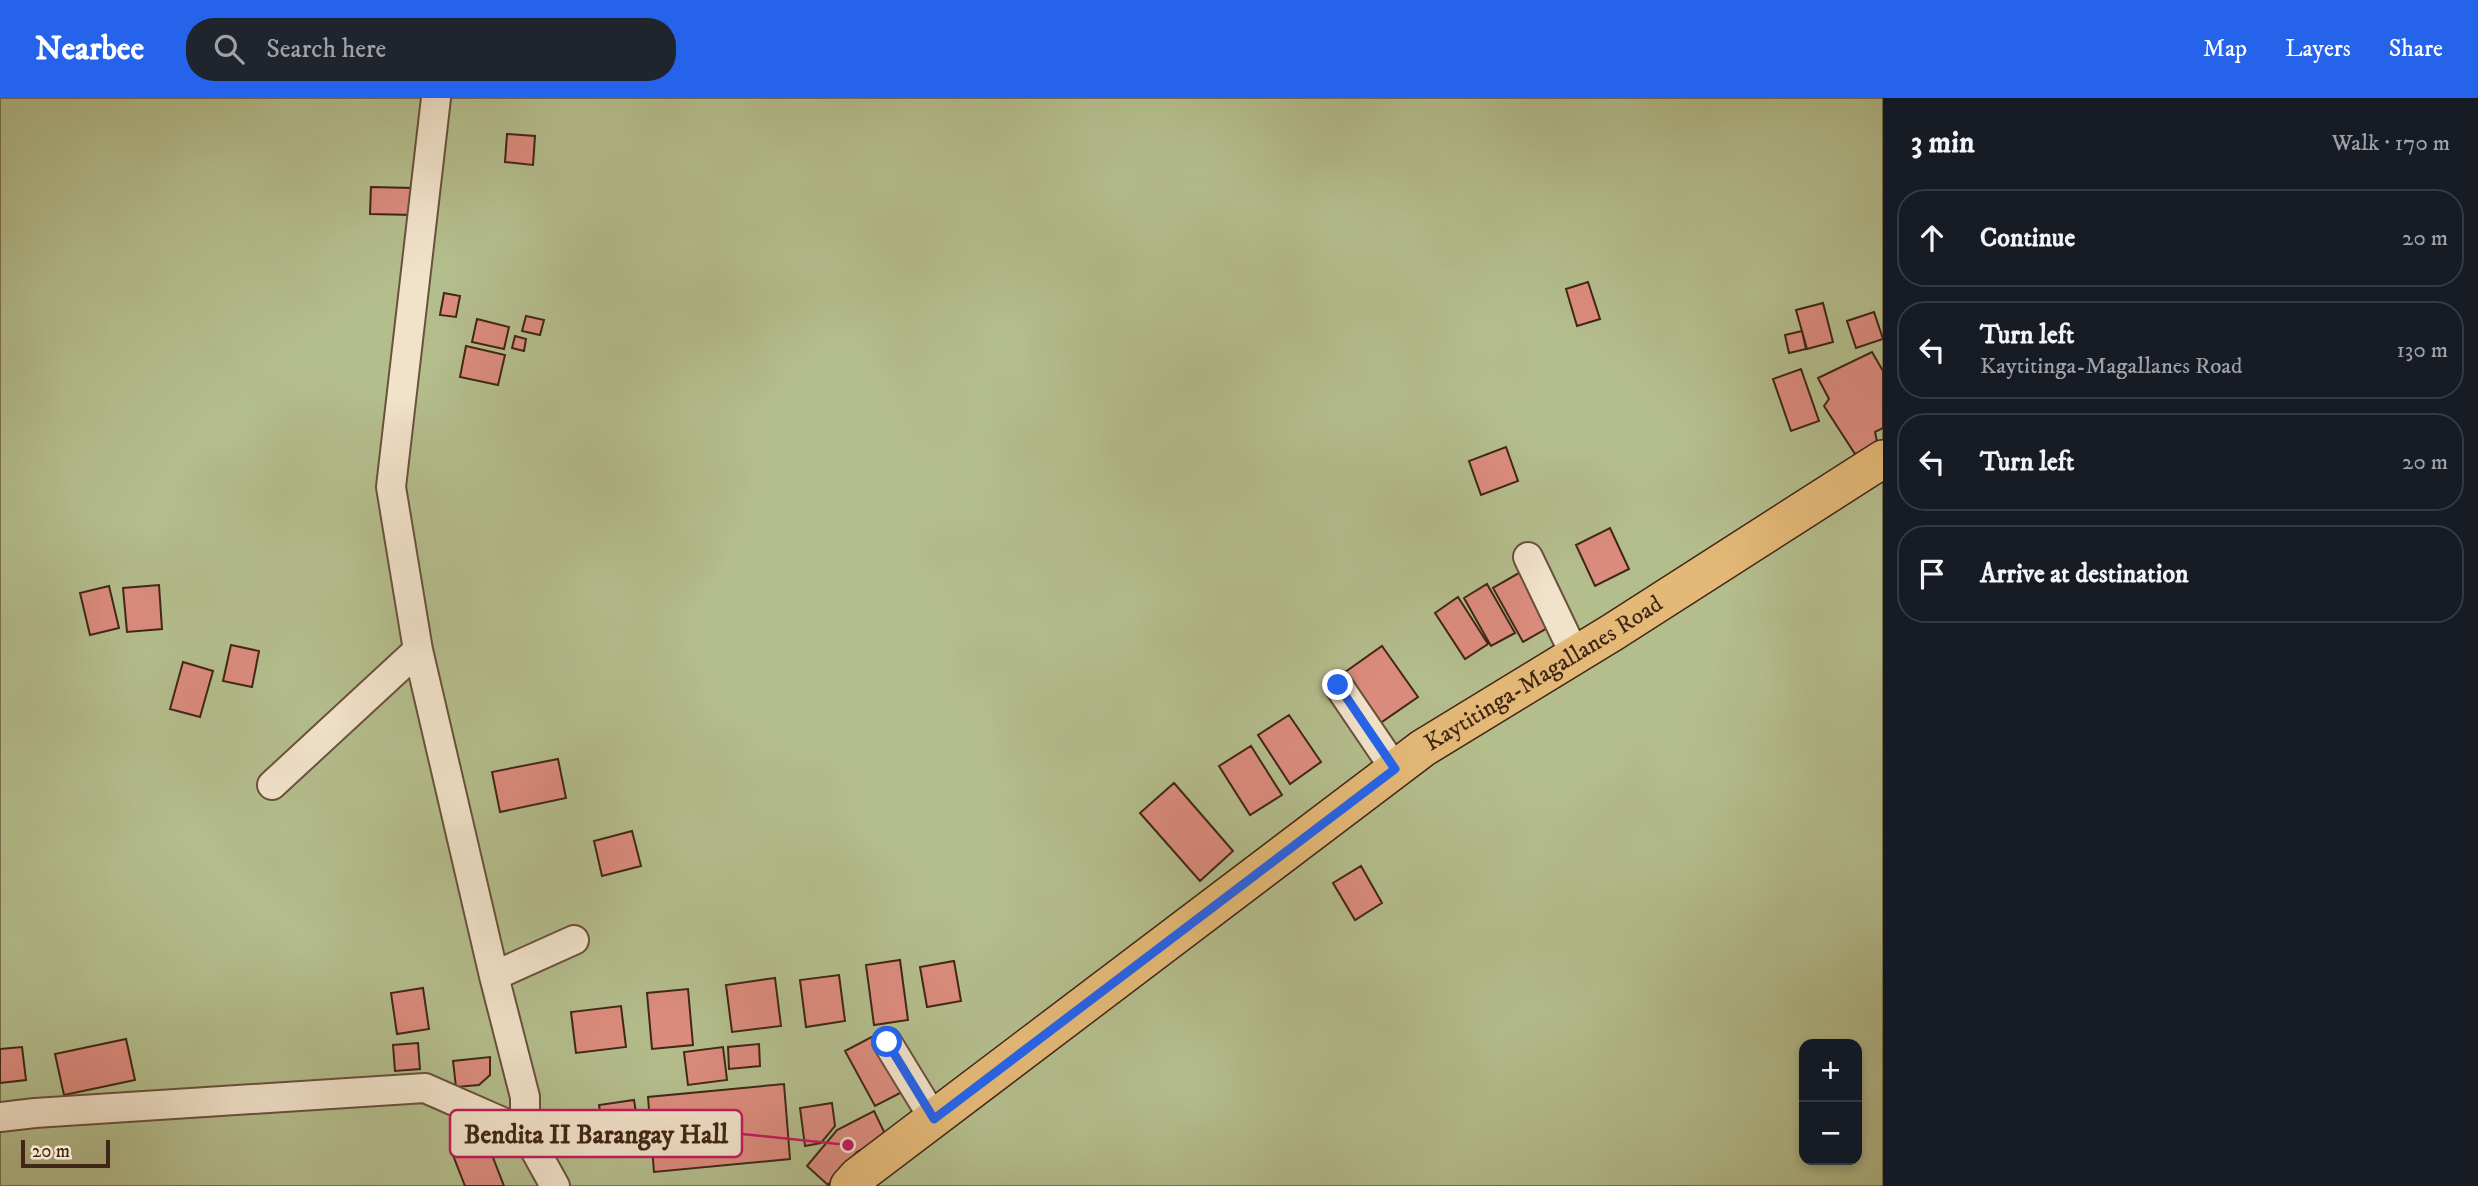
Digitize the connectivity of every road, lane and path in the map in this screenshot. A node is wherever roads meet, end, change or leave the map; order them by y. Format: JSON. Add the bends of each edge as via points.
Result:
{"nodes":[{"id":1,"x":436,"y":98,"type":"edge"},
{"id":2,"x":1883,"y":459,"type":"edge"},
{"id":3,"x":1528,"y":556,"type":"dead end"},
{"id":4,"x":418,"y":650,"type":"junction"},
{"id":5,"x":1575,"y":655,"type":"junction"},
{"id":6,"x":1338,"y":685,"type":"dead end"},
{"id":7,"x":1395,"y":769,"type":"junction"},
{"id":8,"x":272,"y":785,"type":"dead end"},
{"id":9,"x":574,"y":940,"type":"dead end"},
{"id":10,"x":494,"y":976,"type":"junction"},
{"id":11,"x":887,"y":1042,"type":"dead end"},
{"id":12,"x":0,"y":1117,"type":"edge"},
{"id":13,"x":934,"y":1119,"type":"junction"},
{"id":14,"x":525,"y":1132,"type":"junction"},
{"id":15,"x":555,"y":1186,"type":"edge"},
{"id":16,"x":849,"y":1186,"type":"edge"}],
"edges":[{"from":1,"to":4,"type":"street","via":[[391,487]]},
{"from":2,"to":5,"type":"main road","name":"Kaytitinga-Magallanes Road"},
{"from":3,"to":5,"type":"street"},
{"from":4,"to":8,"type":"street"},
{"from":4,"to":10,"type":"street"},
{"from":5,"to":7,"type":"main road","name":"Kaytitinga-Magallanes Road"},
{"from":6,"to":7,"type":"street"},
{"from":7,"to":13,"type":"main road","name":"Kaytitinga-Magallanes Road"},
{"from":9,"to":10,"type":"street"},
{"from":10,"to":14,"type":"street","via":[[525,1097]]},
{"from":11,"to":13,"type":"street"},
{"from":12,"to":14,"type":"street","via":[[425,1088]]},
{"from":13,"to":16,"type":"main road","name":"Kaytitinga-Magallanes Road"},
{"from":14,"to":15,"type":"street"}]}
